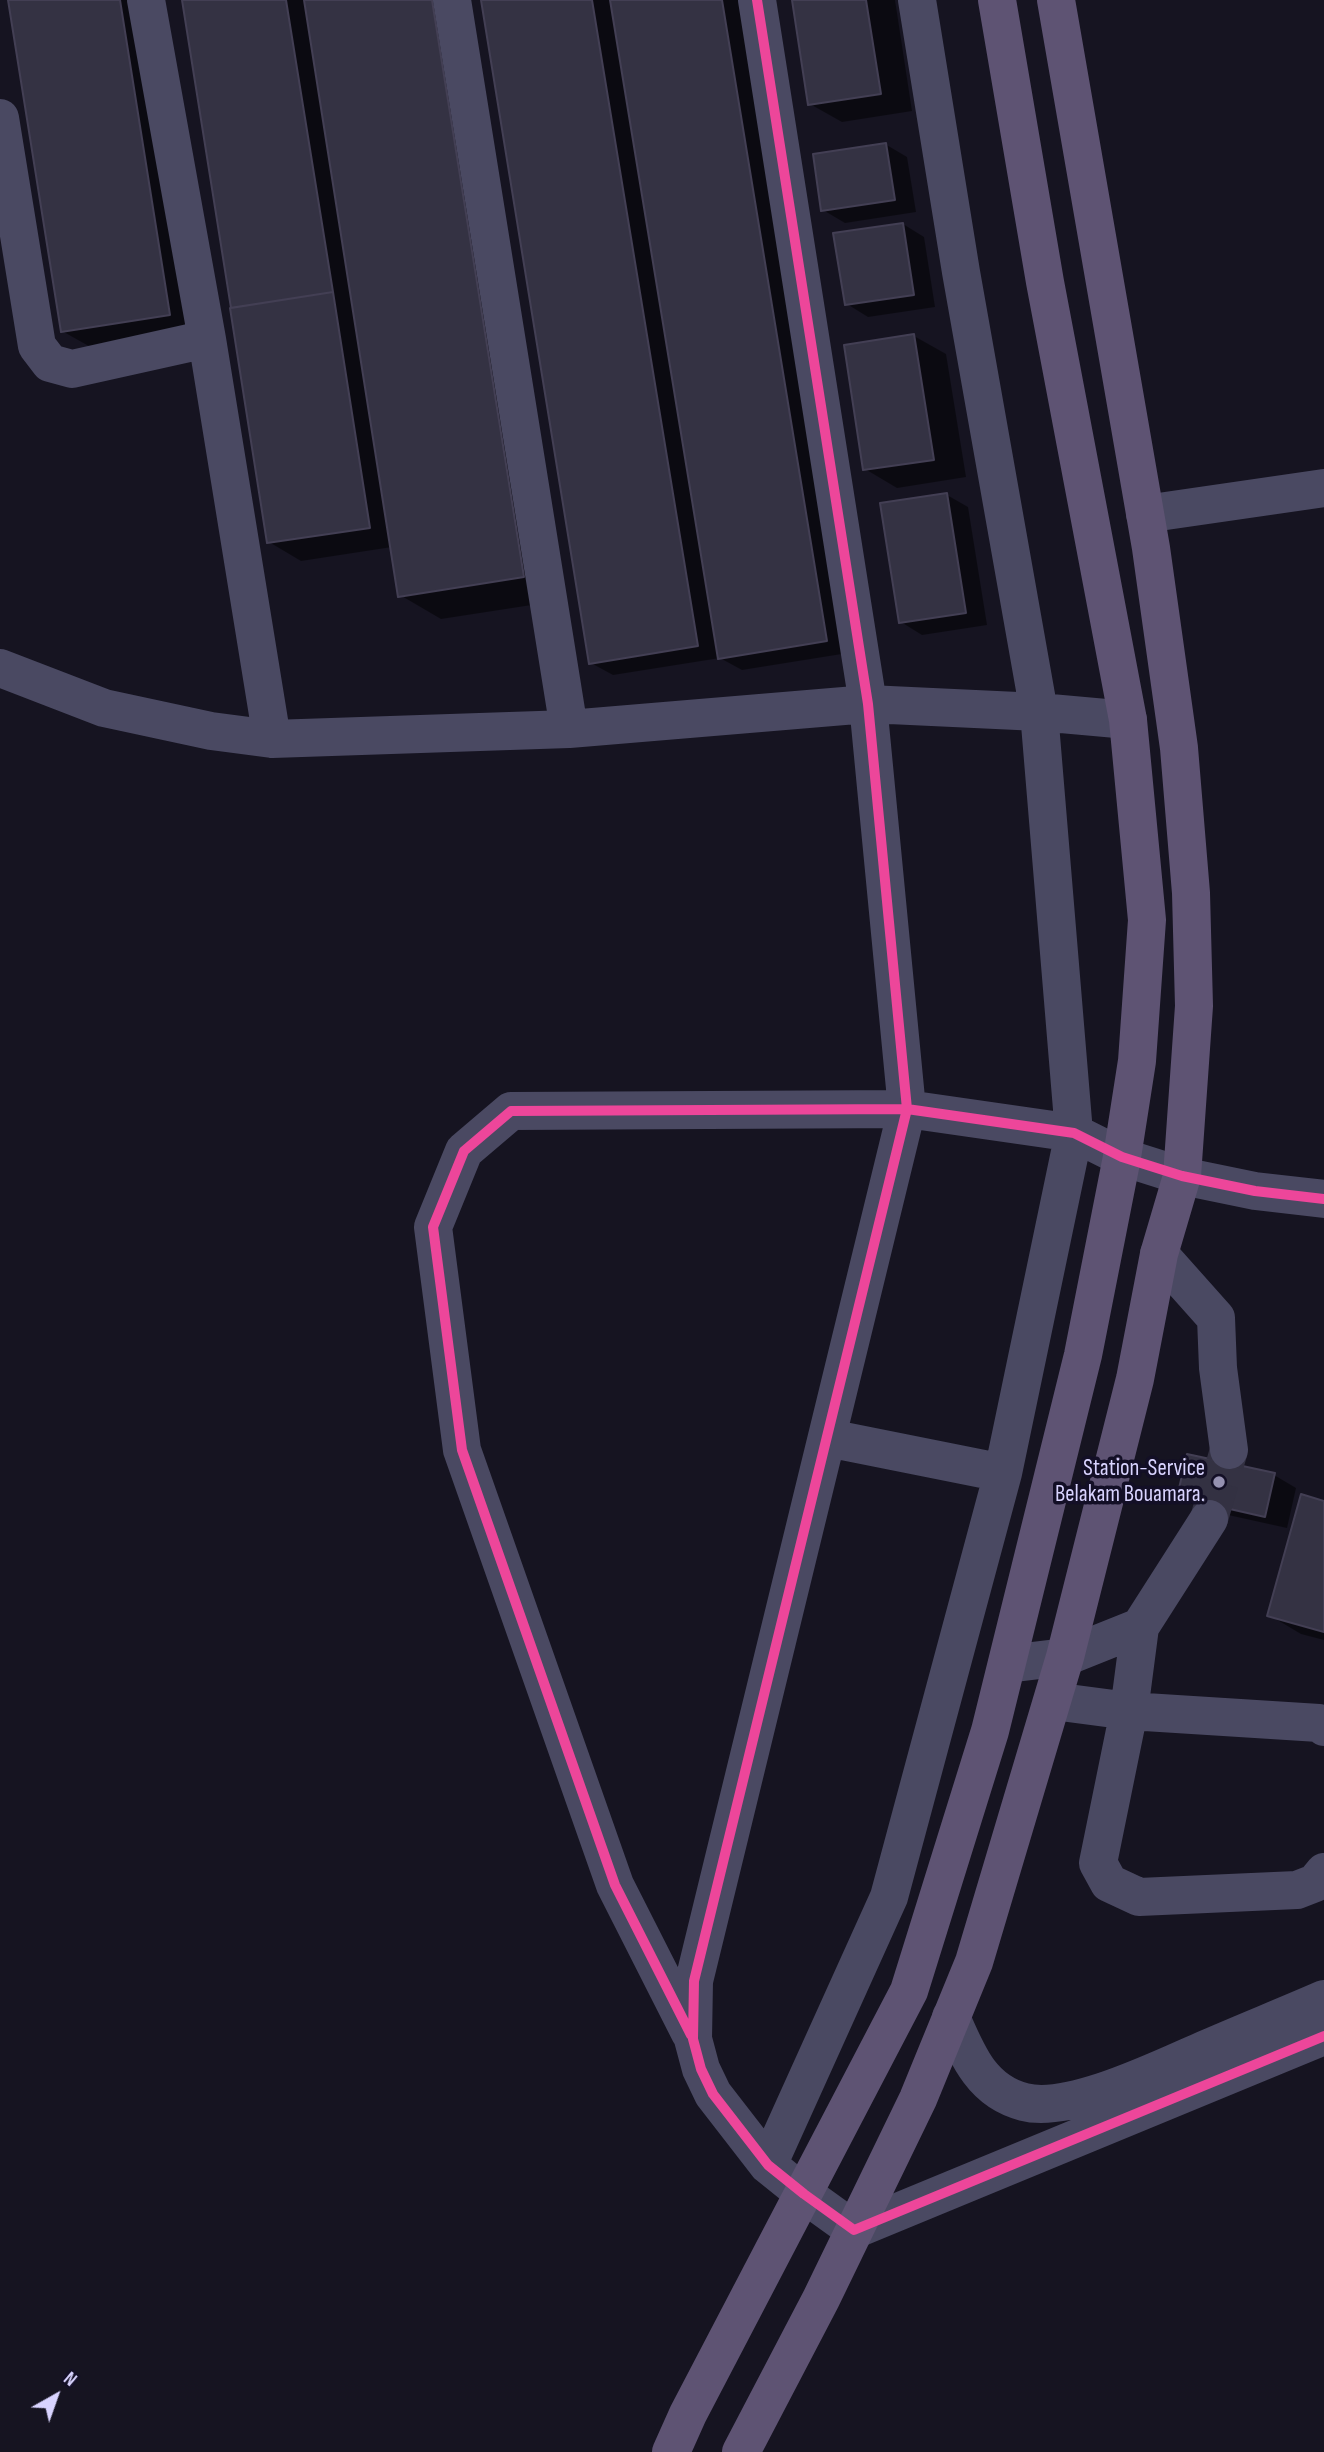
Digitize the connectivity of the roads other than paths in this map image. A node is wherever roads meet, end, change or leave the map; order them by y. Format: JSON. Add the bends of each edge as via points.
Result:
{"nodes":[{"id":1,"x":146,"y":0,"type":"edge"},
{"id":2,"x":452,"y":0,"type":"edge"},
{"id":3,"x":757,"y":0,"type":"edge"},
{"id":4,"x":917,"y":0,"type":"edge"},
{"id":5,"x":997,"y":0,"type":"edge"},
{"id":6,"x":1056,"y":0,"type":"edge"},
{"id":7,"x":0,"y":118,"type":"edge"},
{"id":8,"x":207,"y":339,"type":"junction"},
{"id":9,"x":1324,"y":488,"type":"edge"},
{"id":10,"x":1145,"y":513,"type":"junction"},
{"id":11,"x":0,"y":668,"type":"edge"},
{"id":12,"x":868,"y":704,"type":"junction"},
{"id":13,"x":1039,"y":712,"type":"junction"},
{"id":14,"x":1128,"y":720,"type":"junction"},
{"id":15,"x":569,"y":729,"type":"junction"},
{"id":16,"x":272,"y":739,"type":"junction"},
{"id":17,"x":907,"y":1110,"type":"junction"},
{"id":18,"x":1074,"y":1133,"type":"junction"},
{"id":19,"x":1122,"y":1157,"type":"junction"},
{"id":20,"x":1182,"y":1175,"type":"junction"},
{"id":21,"x":1324,"y":1199,"type":"edge"},
{"id":22,"x":1159,"y":1254,"type":"junction"},
{"id":23,"x":828,"y":1438,"type":"junction"},
{"id":24,"x":1228,"y":1450,"type":"tunnel mouth"},
{"id":25,"x":1003,"y":1474,"type":"junction"},
{"id":26,"x":1209,"y":1519,"type":"tunnel mouth"},
{"id":27,"x":1140,"y":1627,"type":"junction"},
{"id":28,"x":1065,"y":1657,"type":"junction"},
{"id":29,"x":1007,"y":1664,"type":"junction"},
{"id":30,"x":1053,"y":1701,"type":"junction"},
{"id":31,"x":1129,"y":1711,"type":"junction"},
{"id":32,"x":1324,"y":1727,"type":"edge"},
{"id":33,"x":1324,"y":1872,"type":"edge"},
{"id":34,"x":1324,"y":1999,"type":"edge"},
{"id":35,"x":951,"y":2017,"type":"junction"},
{"id":36,"x":1324,"y":2036,"type":"edge"},
{"id":37,"x":693,"y":2039,"type":"junction"},
{"id":38,"x":768,"y":2165,"type":"junction"},
{"id":39,"x":804,"y":2194,"type":"junction"},
{"id":40,"x":854,"y":2230,"type":"junction"},
{"id":41,"x":671,"y":2452,"type":"edge"},
{"id":42,"x":741,"y":2452,"type":"edge"}],
"edges":[{"from":1,"to":8,"type":"street"},
{"from":2,"to":15,"type":"street"},
{"from":3,"to":12,"type":"street"},
{"from":4,"to":13,"type":"street"},
{"from":5,"to":14,"type":"main road"},
{"from":6,"to":10,"type":"main road"},
{"from":7,"to":8,"type":"street","via":[[37,346],[50,363],[72,369]]},
{"from":8,"to":16,"type":"street"},
{"from":9,"to":10,"type":"street"},
{"from":10,"to":20,"type":"main road","via":[[1179,748],[1191,893],[1194,1006]]},
{"from":11,"to":16,"type":"street","via":[[104,708]]},
{"from":12,"to":13,"type":"street"},
{"from":12,"to":15,"type":"street"},
{"from":12,"to":17,"type":"street"},
{"from":13,"to":14,"type":"street"},
{"from":13,"to":18,"type":"street"},
{"from":14,"to":19,"type":"main road","via":[[1147,920],[1137,1061]]},
{"from":15,"to":16,"type":"street"},
{"from":17,"to":18,"type":"street"},
{"from":17,"to":23,"type":"street"},
{"from":17,"to":37,"type":"street","via":[[511,1111],[464,1151],[433,1227],[462,1450],[615,1885]]},
{"from":18,"to":19,"type":"street"},
{"from":18,"to":25,"type":"street"},
{"from":19,"to":20,"type":"street"},
{"from":19,"to":29,"type":"main road","via":[[1083,1355]]},
{"from":20,"to":21,"type":"street","via":[[1255,1191]]},
{"from":20,"to":22,"type":"main road"},
{"from":22,"to":24,"type":"street","via":[[1216,1318]]},
{"from":22,"to":28,"type":"main road","via":[[1136,1379]]},
{"from":23,"to":25,"type":"street"},
{"from":23,"to":37,"type":"street","via":[[694,1981]]},
{"from":25,"to":38,"type":"street","via":[[889,1897]]},
{"from":26,"to":27,"type":"street"},
{"from":27,"to":28,"type":"street"},
{"from":27,"to":31,"type":"street"},
{"from":28,"to":29,"type":"street"},
{"from":28,"to":30,"type":"main road"},
{"from":29,"to":39,"type":"main road","via":[[909,1991]]},
{"from":30,"to":31,"type":"street"},
{"from":30,"to":35,"type":"main road","via":[[974,1962]]},
{"from":31,"to":32,"type":"street","via":[[1319,1723]]},
{"from":31,"to":33,"type":"street","via":[[1098,1863],[1109,1883],[1139,1897],[1284,1891],[1315,1883]]},
{"from":34,"to":35,"type":"street","via":[[1144,2076],[1079,2099],[1045,2104],[1024,2102],[985,2080],[969,2060]]},
{"from":35,"to":40,"type":"main road","via":[[918,2099]]},
{"from":36,"to":40,"type":"street"},
{"from":37,"to":38,"type":"street","via":[[713,2094]]},
{"from":38,"to":39,"type":"street"},
{"from":39,"to":40,"type":"street"},
{"from":39,"to":41,"type":"main road"},
{"from":40,"to":42,"type":"main road"}]}
